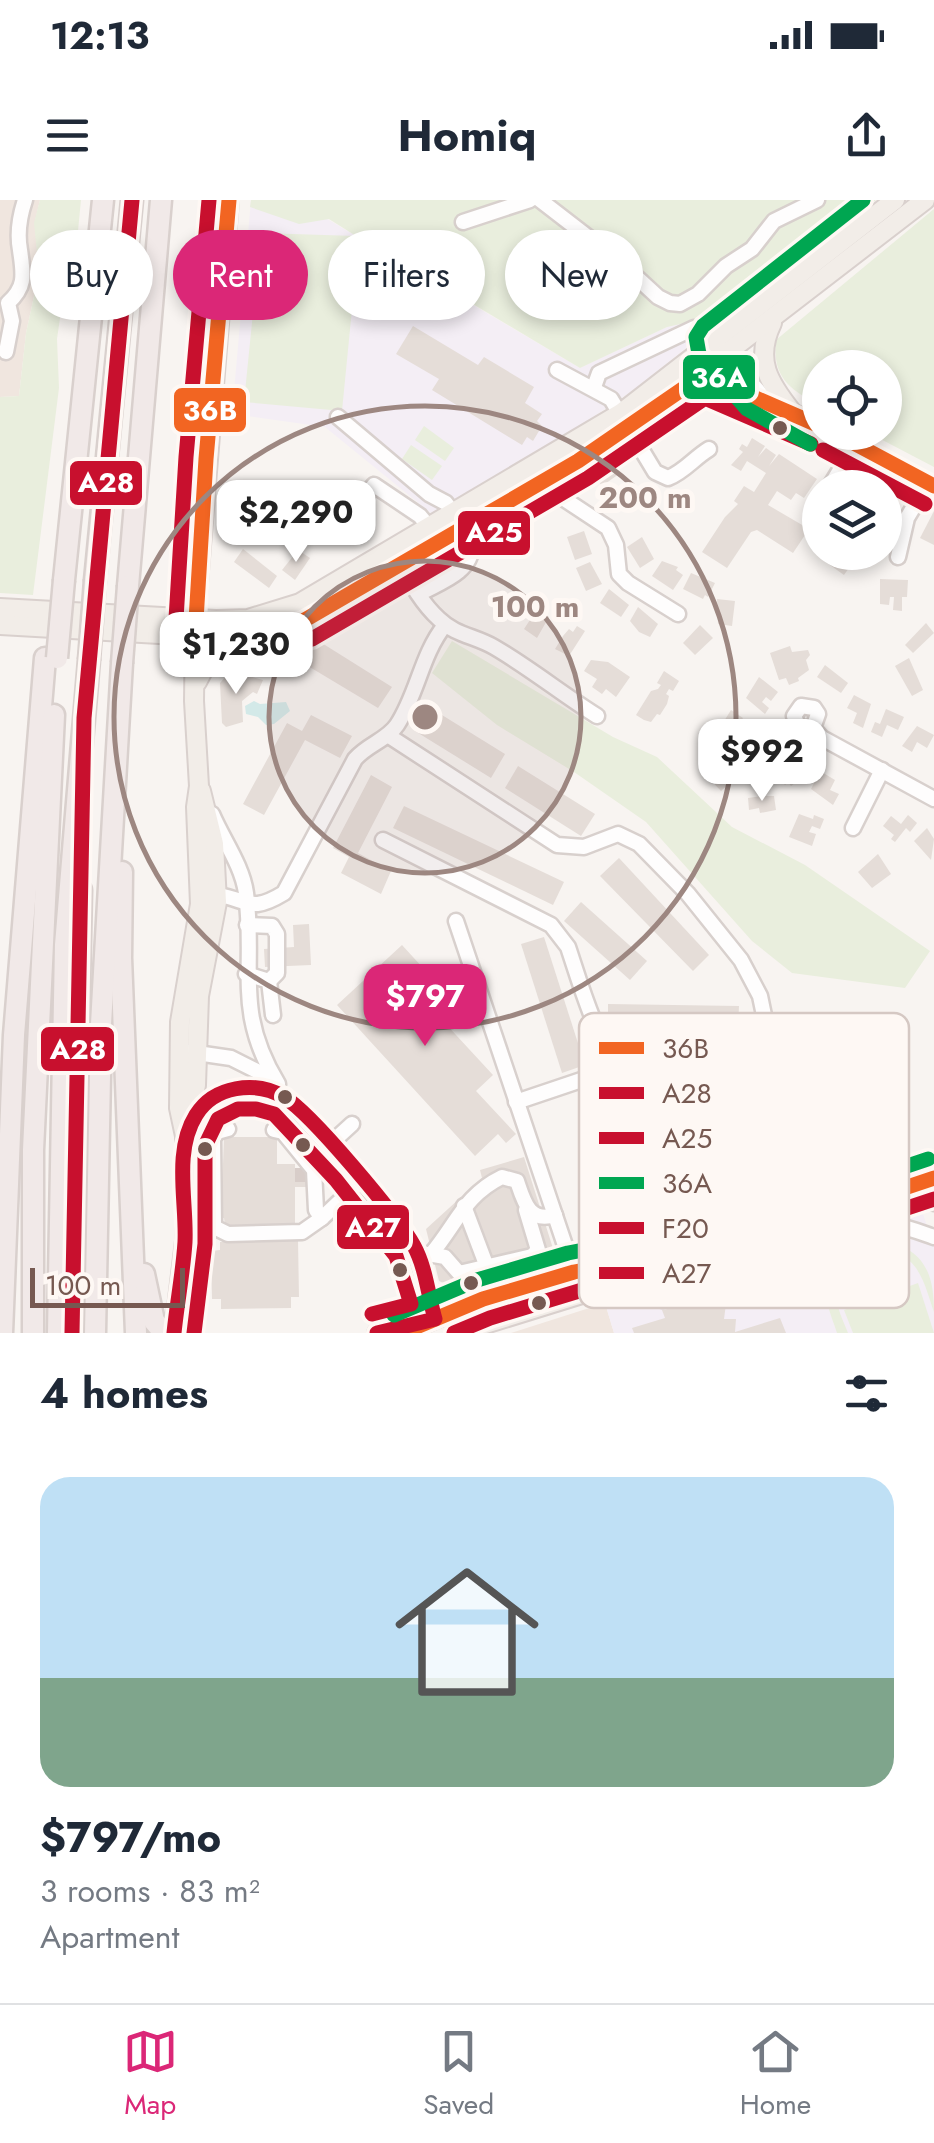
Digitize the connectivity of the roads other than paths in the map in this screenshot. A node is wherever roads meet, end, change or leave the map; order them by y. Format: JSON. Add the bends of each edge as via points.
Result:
{"nodes":[{"id":1,"x":25,"y":200,"type":"edge"},
{"id":2,"x":103,"y":200,"type":"edge"},
{"id":3,"x":132,"y":200,"type":"edge"},
{"id":4,"x":161,"y":200,"type":"edge"},
{"id":5,"x":229,"y":200,"type":"edge"},
{"id":6,"x":530,"y":200,"type":"edge"},
{"id":7,"x":540,"y":200,"type":"edge"},
{"id":8,"x":817,"y":200,"type":"edge"},
{"id":9,"x":896,"y":200,"type":"edge"},
{"id":10,"x":925,"y":200,"type":"edge"},
{"id":11,"x":463,"y":222,"type":"dead end"},
{"id":12,"x":4,"y":304,"type":"edge"},
{"id":13,"x":774,"y":319,"type":"junction"},
{"id":14,"x":721,"y":348,"type":"junction"},
{"id":15,"x":6,"y":352,"type":"dead end"},
{"id":16,"x":557,"y":370,"type":"dead end"},
{"id":17,"x":702,"y":374,"type":"junction"},
{"id":18,"x":594,"y":388,"type":"junction"},
{"id":19,"x":785,"y":408,"type":"junction"},
{"id":20,"x":338,"y":417,"type":"dead end"},
{"id":21,"x":802,"y":417,"type":"edge"},
{"id":22,"x":624,"y":421,"type":"junction"},
{"id":23,"x":710,"y":449,"type":"dead end"},
{"id":24,"x":865,"y":450,"type":"edge"},
{"id":25,"x":540,"y":483,"type":"junction"},
{"id":26,"x":931,"y":484,"type":"edge"},
{"id":27,"x":366,"y":495,"type":"dead end"},
{"id":28,"x":458,"y":522,"type":"junction"},
{"id":29,"x":430,"y":528,"type":"junction"},
{"id":30,"x":902,"y":541,"type":"edge"},
{"id":31,"x":396,"y":558,"type":"junction"},
{"id":32,"x":419,"y":594,"type":"junction"},
{"id":33,"x":0,"y":608,"type":"edge"},
{"id":34,"x":678,"y":614,"type":"dead end"},
{"id":35,"x":0,"y":625,"type":"edge"},
{"id":36,"x":445,"y":625,"type":"junction"},
{"id":37,"x":195,"y":628,"type":"junction"},
{"id":38,"x":230,"y":638,"type":"junction"},
{"id":39,"x":51,"y":658,"type":"junction"},
{"id":40,"x":194,"y":687,"type":"junction"},
{"id":41,"x":597,"y":716,"type":"dead end"},
{"id":42,"x":84,"y":718,"type":"junction"},
{"id":43,"x":796,"y":726,"type":"junction"},
{"id":44,"x":813,"y":728,"type":"junction"},
{"id":45,"x":389,"y":736,"type":"junction"},
{"id":46,"x":751,"y":761,"type":"dead end"},
{"id":47,"x":882,"y":770,"type":"junction"},
{"id":48,"x":113,"y":782,"type":"junction"},
{"id":49,"x":200,"y":786,"type":"junction"},
{"id":50,"x":934,"y":798,"type":"edge"},
{"id":51,"x":853,"y":828,"type":"dead end"},
{"id":52,"x":383,"y":840,"type":"dead end"},
{"id":53,"x":208,"y":900,"type":"junction"},
{"id":54,"x":246,"y":905,"type":"junction"},
{"id":55,"x":456,"y":921,"type":"dead end"},
{"id":56,"x":247,"y":926,"type":"junction"},
{"id":57,"x":246,"y":974,"type":"junction"},
{"id":58,"x":269,"y":980,"type":"junction"},
{"id":59,"x":595,"y":1013,"type":"edge"},
{"id":60,"x":764,"y":1013,"type":"edge"},
{"id":61,"x":273,"y":1014,"type":"dead end"},
{"id":62,"x":188,"y":1052,"type":"junction"},
{"id":63,"x":270,"y":1072,"type":"junction"},
{"id":64,"x":579,"y":1081,"type":"edge"},
{"id":65,"x":286,"y":1098,"type":"junction"},
{"id":66,"x":516,"y":1102,"type":"junction"},
{"id":67,"x":352,"y":1124,"type":"dead end"},
{"id":68,"x":228,"y":1129,"type":"dead end"},
{"id":69,"x":274,"y":1130,"type":"dead end"},
{"id":70,"x":185,"y":1136,"type":"junction"},
{"id":71,"x":329,"y":1145,"type":"junction"},
{"id":72,"x":4,"y":1159,"type":"edge"},
{"id":73,"x":362,"y":1180,"type":"junction"},
{"id":74,"x":930,"y":1180,"type":"edge"},
{"id":75,"x":131,"y":1188,"type":"junction"},
{"id":76,"x":302,"y":1188,"type":"tunnel mouth"},
{"id":77,"x":934,"y":1202,"type":"edge"},
{"id":78,"x":464,"y":1206,"type":"junction"},
{"id":79,"x":525,"y":1208,"type":"junction"},
{"id":80,"x":319,"y":1214,"type":"junction"},
{"id":81,"x":554,"y":1215,"type":"junction"},
{"id":82,"x":909,"y":1229,"type":"edge"},
{"id":83,"x":0,"y":1231,"type":"edge"},
{"id":84,"x":934,"y":1236,"type":"edge"},
{"id":85,"x":425,"y":1255,"type":"junction"},
{"id":86,"x":487,"y":1266,"type":"junction"},
{"id":87,"x":579,"y":1277,"type":"edge"},
{"id":88,"x":576,"y":1278,"type":"junction"},
{"id":89,"x":579,"y":1289,"type":"edge"},
{"id":90,"x":435,"y":1320,"type":"junction"},
{"id":91,"x":159,"y":1327,"type":"edge"},
{"id":92,"x":2,"y":1333,"type":"edge"},
{"id":93,"x":33,"y":1333,"type":"edge"},
{"id":94,"x":58,"y":1333,"type":"edge"},
{"id":95,"x":72,"y":1333,"type":"edge"},
{"id":96,"x":95,"y":1333,"type":"edge"},
{"id":97,"x":136,"y":1333,"type":"edge"},
{"id":98,"x":174,"y":1333,"type":"edge"},
{"id":99,"x":377,"y":1333,"type":"edge"},
{"id":100,"x":402,"y":1333,"type":"edge"},
{"id":101,"x":456,"y":1333,"type":"edge"}],
"edges":[{"from":1,"to":12,"type":"street","via":[[19,246],[25,274],[18,294]]},
{"from":2,"to":39,"type":"highway","via":[[74,473],[56,515]]},
{"from":3,"to":42,"type":"highway","bridge":true},
{"from":4,"to":48,"type":"highway","bridge":true},
{"from":5,"to":37,"type":"main road"},
{"from":6,"to":11,"type":"street"},
{"from":7,"to":8,"type":"street","via":[[670,304],[698,294],[752,250],[774,221]]},
{"from":9,"to":14,"type":"main road"},
{"from":10,"to":13,"type":"main road"},
{"from":12,"to":15,"type":"street","via":[[12,321]]},
{"from":13,"to":14,"type":"main road"},
{"from":13,"to":19,"type":"main road","via":[[762,351],[764,368]]},
{"from":14,"to":17,"type":"main road"},
{"from":14,"to":18,"type":"street","via":[[701,330],[689,329],[599,373]]},
{"from":14,"to":19,"type":"street","via":[[746,380]]},
{"from":14,"to":22,"type":"main road"},
{"from":16,"to":18,"type":"street"},
{"from":17,"to":19,"type":"main road"},
{"from":17,"to":22,"type":"main road"},
{"from":18,"to":22,"type":"street","via":[[611,399]]},
{"from":19,"to":21,"type":"street"},
{"from":20,"to":28,"type":"street","via":[[446,503]]},
{"from":22,"to":23,"type":"street","via":[[654,472],[668,478]]},
{"from":22,"to":25,"type":"main road"},
{"from":22,"to":28,"type":"main road"},
{"from":24,"to":26,"type":"street"},
{"from":25,"to":28,"type":"main road"},
{"from":25,"to":34,"type":"street","via":[[608,528],[619,574]]},
{"from":26,"to":30,"type":"street","via":[[908,518]]},
{"from":27,"to":29,"type":"street","via":[[374,484]]},
{"from":28,"to":29,"type":"main road"},
{"from":28,"to":31,"type":"main road"},
{"from":28,"to":32,"type":"street","via":[[472,546],[470,560]]},
{"from":29,"to":31,"type":"main road"},
{"from":31,"to":32,"type":"street"},
{"from":31,"to":37,"type":"main road","via":[[278,611]]},
{"from":31,"to":38,"type":"main road","via":[[303,622]]},
{"from":32,"to":36,"type":"street"},
{"from":33,"to":37,"type":"main road"},
{"from":35,"to":37,"type":"main road"},
{"from":36,"to":41,"type":"street","via":[[530,668]]},
{"from":36,"to":45,"type":"street"},
{"from":37,"to":38,"type":"main road"},
{"from":37,"to":40,"type":"main road"},
{"from":38,"to":40,"type":"main road"},
{"from":39,"to":72,"type":"highway"},
{"from":39,"to":93,"type":"highway"},
{"from":40,"to":49,"type":"main road"},
{"from":42,"to":94,"type":"highway","via":[[65,945]]},
{"from":42,"to":95,"type":"highway"},
{"from":43,"to":44,"type":"street"},
{"from":43,"to":44,"type":"street","via":[[796,710],[808,706],[818,714]]},
{"from":43,"to":46,"type":"street"},
{"from":44,"to":47,"type":"street"},
{"from":45,"to":54,"type":"street","via":[[355,759],[284,893]]},
{"from":45,"to":60,"type":"street","via":[[556,845],[584,847],[626,836],[688,894],[754,981]]},
{"from":47,"to":50,"type":"street"},
{"from":47,"to":51,"type":"street"},
{"from":48,"to":75,"type":"highway","via":[[124,820],[121,958]]},
{"from":48,"to":96,"type":"highway"},
{"from":49,"to":53,"type":"main road","via":[[196,806]]},
{"from":49,"to":54,"type":"street","via":[[239,870]]},
{"from":52,"to":59,"type":"street","via":[[554,927]]},
{"from":53,"to":54,"type":"street"},
{"from":53,"to":62,"type":"main road","via":[[181,1007]]},
{"from":54,"to":56,"type":"street"},
{"from":55,"to":66,"type":"street"},
{"from":56,"to":57,"type":"street"},
{"from":56,"to":58,"type":"street","via":[[272,926],[276,934],[277,974]]},
{"from":57,"to":58,"type":"street"},
{"from":57,"to":63,"type":"street","via":[[250,1018]]},
{"from":58,"to":61,"type":"street"},
{"from":62,"to":63,"type":"street","via":[[234,1049]]},
{"from":62,"to":65,"type":"street","via":[[242,1062]]},
{"from":62,"to":70,"type":"main road","via":[[179,1108]]},
{"from":63,"to":65,"type":"street"},
{"from":64,"to":66,"type":"street"},
{"from":65,"to":70,"type":"street","via":[[227,1089],[198,1111]]},
{"from":65,"to":71,"type":"street"},
{"from":66,"to":81,"type":"street"},
{"from":67,"to":71,"type":"street"},
{"from":68,"to":80,"type":"street","via":[[214,1139],[214,1227],[228,1234],[286,1236],[302,1232]]},
{"from":69,"to":80,"type":"street","via":[[314,1170]]},
{"from":70,"to":98,"type":"main road","via":[[185,1242]]},
{"from":71,"to":73,"type":"street"},
{"from":72,"to":83,"type":"highway"},
{"from":72,"to":92,"type":"highway"},
{"from":73,"to":80,"type":"street"},
{"from":73,"to":85,"type":"street"},
{"from":74,"to":77,"type":"street"},
{"from":75,"to":91,"type":"highway"},
{"from":75,"to":97,"type":"highway"},
{"from":76,"to":80,"type":"street"},
{"from":78,"to":79,"type":"street","via":[[482,1187],[511,1177]]},
{"from":78,"to":85,"type":"street"},
{"from":78,"to":86,"type":"street"},
{"from":79,"to":81,"type":"street","via":[[543,1218]]},
{"from":79,"to":86,"type":"street","via":[[538,1250]]},
{"from":81,"to":88,"type":"street"},
{"from":82,"to":84,"type":"street"},
{"from":85,"to":86,"type":"street","via":[[445,1257],[460,1272]]},
{"from":85,"to":90,"type":"street"},
{"from":87,"to":88,"type":"main road"},
{"from":88,"to":90,"type":"main road","via":[[483,1299]]},
{"from":89,"to":101,"type":"main road"},
{"from":90,"to":99,"type":"main road"},
{"from":90,"to":100,"type":"main road"}]}
